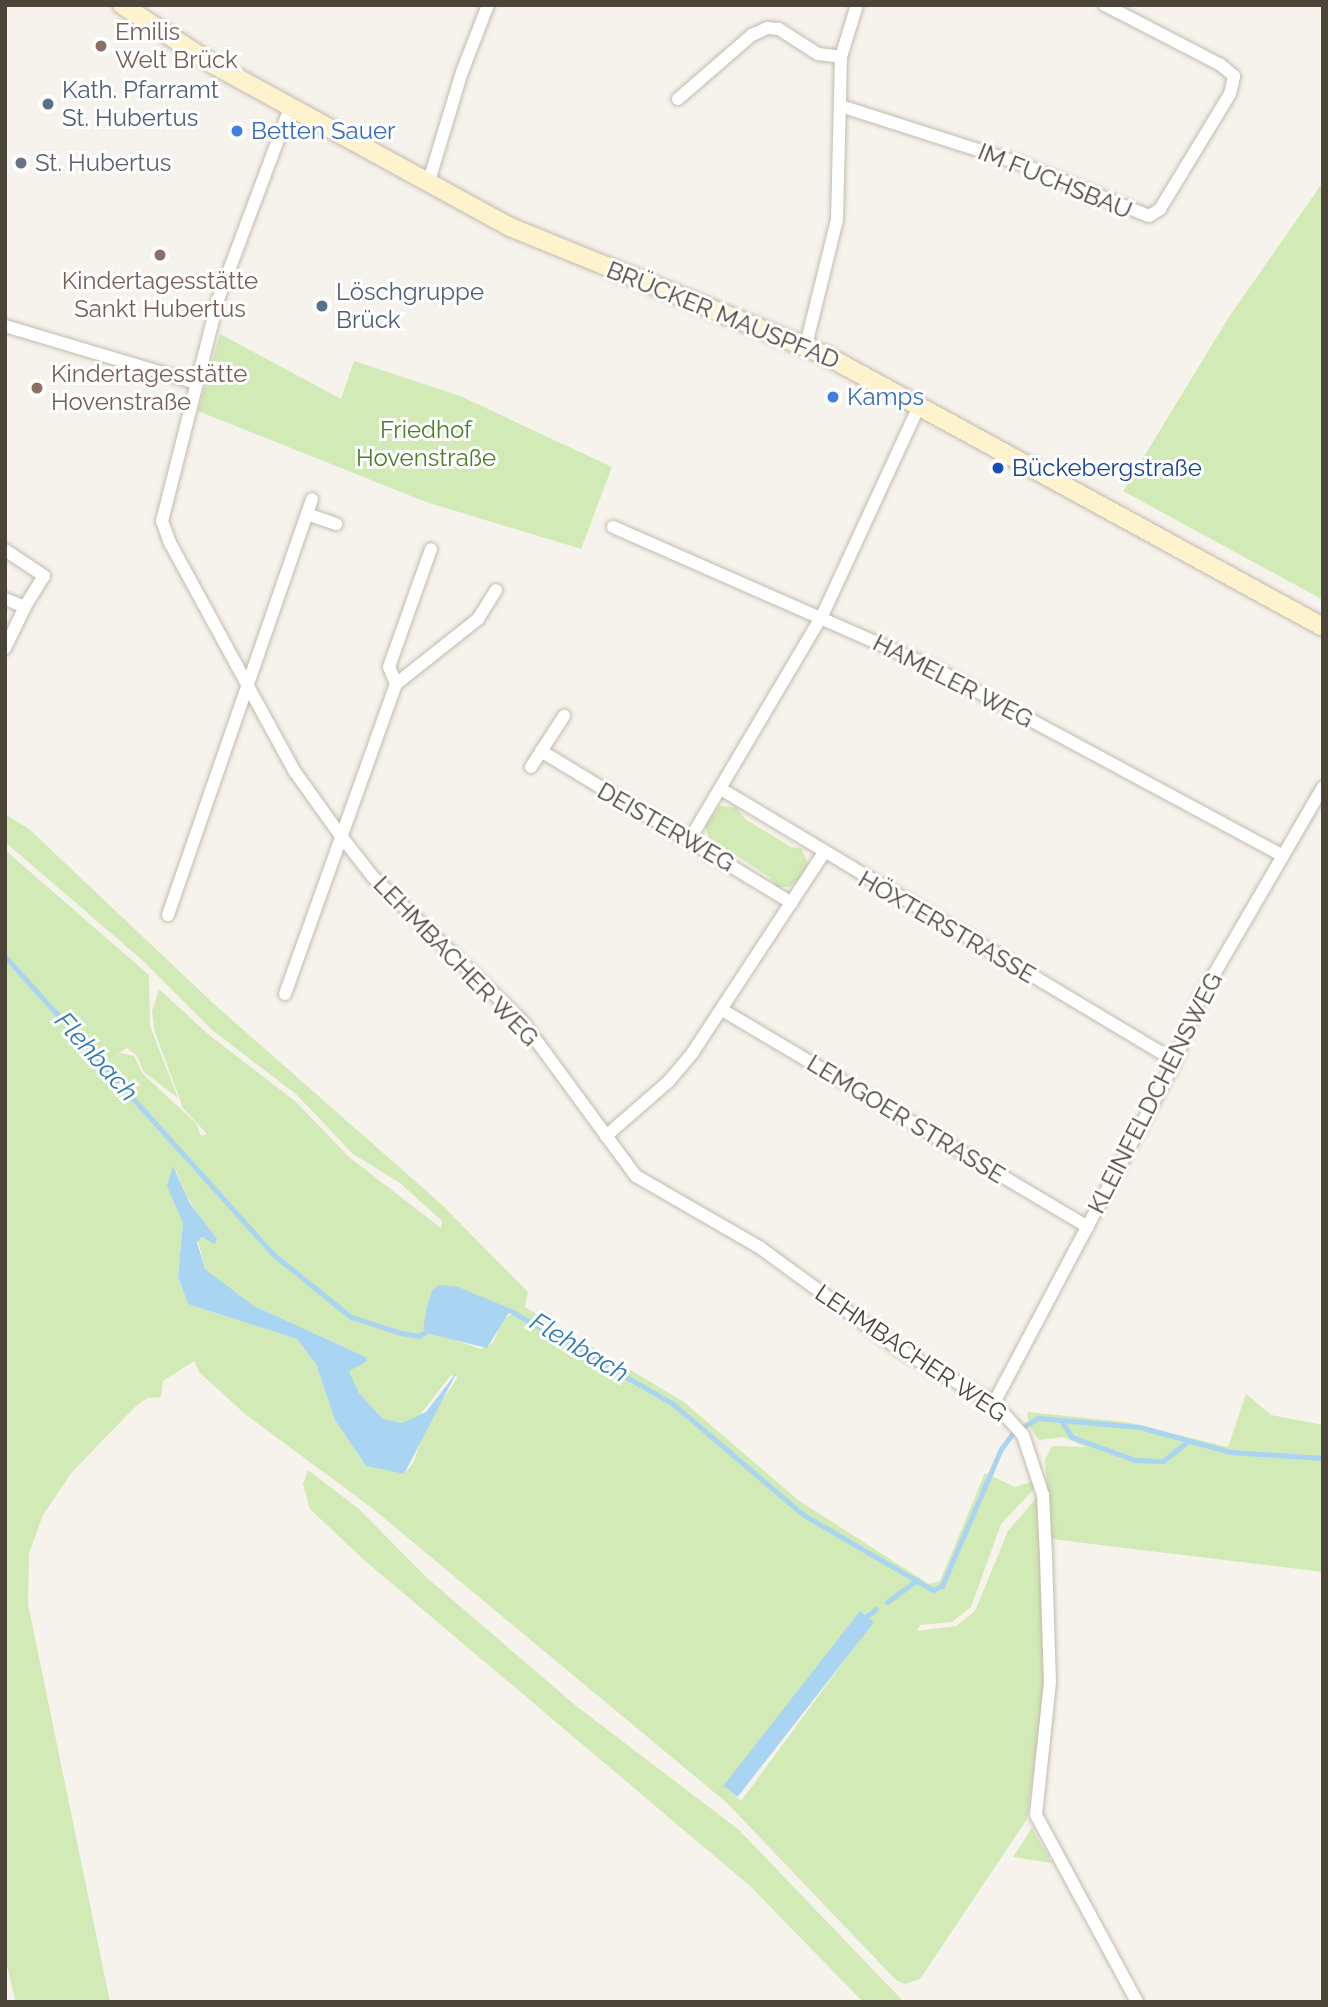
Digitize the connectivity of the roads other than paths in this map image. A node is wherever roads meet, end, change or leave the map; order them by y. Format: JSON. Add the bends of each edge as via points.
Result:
{"nodes":[{"id":1,"x":122,"y":5,"type":"edge"},
{"id":2,"x":488,"y":5,"type":"edge"},
{"id":3,"x":857,"y":5,"type":"edge"},
{"id":4,"x":1105,"y":5,"type":"edge"},
{"id":5,"x":841,"y":57,"type":"junction"},
{"id":6,"x":678,"y":99,"type":"dead end"},
{"id":7,"x":841,"y":106,"type":"junction"},
{"id":8,"x":290,"y":108,"type":"junction"},
{"id":9,"x":429,"y":181,"type":"junction"},
{"id":10,"x":5,"y":326,"type":"edge"},
{"id":11,"x":806,"y":345,"type":"junction"},
{"id":12,"x":196,"y":383,"type":"junction"},
{"id":13,"x":918,"y":408,"type":"junction"},
{"id":14,"x":312,"y":499,"type":"dead end"},
{"id":15,"x":307,"y":514,"type":"junction"},
{"id":16,"x":336,"y":524,"type":"dead end"},
{"id":17,"x":613,"y":527,"type":"dead end"},
{"id":18,"x":430,"y":549,"type":"dead end"},
{"id":19,"x":5,"y":550,"type":"edge"},
{"id":20,"x":496,"y":590,"type":"dead end"},
{"id":21,"x":5,"y":600,"type":"edge"},
{"id":22,"x":25,"y":607,"type":"junction"},
{"id":23,"x":822,"y":616,"type":"junction"},
{"id":24,"x":1323,"y":627,"type":"edge"},
{"id":25,"x":5,"y":648,"type":"edge"},
{"id":26,"x":396,"y":684,"type":"junction"},
{"id":27,"x":249,"y":688,"type":"junction"},
{"id":28,"x":564,"y":716,"type":"dead end"},
{"id":29,"x":541,"y":751,"type":"junction"},
{"id":30,"x":531,"y":767,"type":"dead end"},
{"id":31,"x":1323,"y":787,"type":"edge"},
{"id":32,"x":721,"y":789,"type":"junction"},
{"id":33,"x":341,"y":836,"type":"junction"},
{"id":34,"x":690,"y":839,"type":"junction"},
{"id":35,"x":823,"y":854,"type":"junction"},
{"id":36,"x":1283,"y":856,"type":"junction"},
{"id":37,"x":792,"y":904,"type":"junction"},
{"id":38,"x":167,"y":915,"type":"dead end"},
{"id":39,"x":285,"y":994,"type":"dead end"},
{"id":40,"x":723,"y":1011,"type":"junction"},
{"id":41,"x":1175,"y":1061,"type":"junction"},
{"id":42,"x":606,"y":1136,"type":"junction"},
{"id":43,"x":1088,"y":1227,"type":"junction"},
{"id":44,"x":994,"y":1403,"type":"junction"},
{"id":45,"x":1137,"y":2002,"type":"edge"}],
"edges":[{"from":1,"to":8,"type":"main road","name":"BRÜCKER MAUSPFAD","via":[[188,50]]},
{"from":2,"to":9,"type":"street"},
{"from":3,"to":5,"type":"street"},
{"from":4,"to":7,"type":"street","name":"IM FUCHSBAU","via":[[1234,76],[1230,94],[1160,209],[1149,216],[1019,163]]},
{"from":5,"to":6,"type":"street","via":[[818,54],[779,29],[767,27]]},
{"from":5,"to":7,"type":"street"},
{"from":7,"to":11,"type":"street","via":[[837,220]]},
{"from":8,"to":9,"type":"main road","name":"BRÜCKER MAUSPFAD"},
{"from":8,"to":12,"type":"street","name":"LEHMBACHER WEG","via":[[222,288]]},
{"from":9,"to":11,"type":"main road","name":"BRÜCKER MAUSPFAD","via":[[531,237]]},
{"from":10,"to":12,"type":"street"},
{"from":11,"to":13,"type":"main road","name":"BRÜCKER MAUSPFAD"},
{"from":12,"to":27,"type":"street","name":"LEHMBACHER WEG","via":[[162,521]]},
{"from":13,"to":23,"type":"street"},
{"from":13,"to":24,"type":"main road","name":"BRÜCKER MAUSPFAD","via":[[1029,463]]},
{"from":14,"to":15,"type":"street"},
{"from":15,"to":16,"type":"street"},
{"from":15,"to":27,"type":"street"},
{"from":17,"to":23,"type":"street","name":"HAMELER WEG"},
{"from":18,"to":26,"type":"street","via":[[389,667]]},
{"from":19,"to":22,"type":"street","via":[[44,576]]},
{"from":20,"to":26,"type":"street","via":[[478,619]]},
{"from":21,"to":22,"type":"street"},
{"from":22,"to":25,"type":"street"},
{"from":23,"to":32,"type":"street"},
{"from":23,"to":36,"type":"street","name":"HAMELER WEG","via":[[934,668]]},
{"from":26,"to":33,"type":"street"},
{"from":27,"to":33,"type":"street","name":"LEHMBACHER WEG","via":[[295,772]]},
{"from":27,"to":38,"type":"street"},
{"from":28,"to":29,"type":"street"},
{"from":29,"to":30,"type":"street"},
{"from":29,"to":34,"type":"street","name":"DEISTERWEG","via":[[669,832]]},
{"from":31,"to":36,"type":"street","name":"KLEINFELDCHENSWEG"},
{"from":32,"to":34,"type":"street"},
{"from":32,"to":35,"type":"street","name":"HÖXTERSTRASSE"},
{"from":33,"to":39,"type":"street"},
{"from":33,"to":42,"type":"street","name":"LEHMBACHER WEG","via":[[373,877],[522,1021]]},
{"from":34,"to":37,"type":"street","name":"DEISTERWEG"},
{"from":35,"to":37,"type":"street"},
{"from":35,"to":41,"type":"street","name":"HÖXTERSTRASSE"},
{"from":36,"to":41,"type":"street","name":"KLEINFELDCHENSWEG","via":[[1199,1000]]},
{"from":37,"to":40,"type":"street"},
{"from":40,"to":42,"type":"street","via":[[669,1081]]},
{"from":40,"to":43,"type":"street","name":"LEMGOER STRASSE"},
{"from":41,"to":43,"type":"street","name":"KLEINFELDCHENSWEG"},
{"from":42,"to":44,"type":"street","name":"LEHMBACHER WEG","via":[[647,1183],[759,1247],[900,1350]]},
{"from":43,"to":44,"type":"street","name":"KLEINFELDCHENSWEG"},
{"from":44,"to":45,"type":"street","name":"LEHMBACHER WEG","via":[[1019,1430],[1043,1495],[1050,1682],[1036,1815]]}]}
